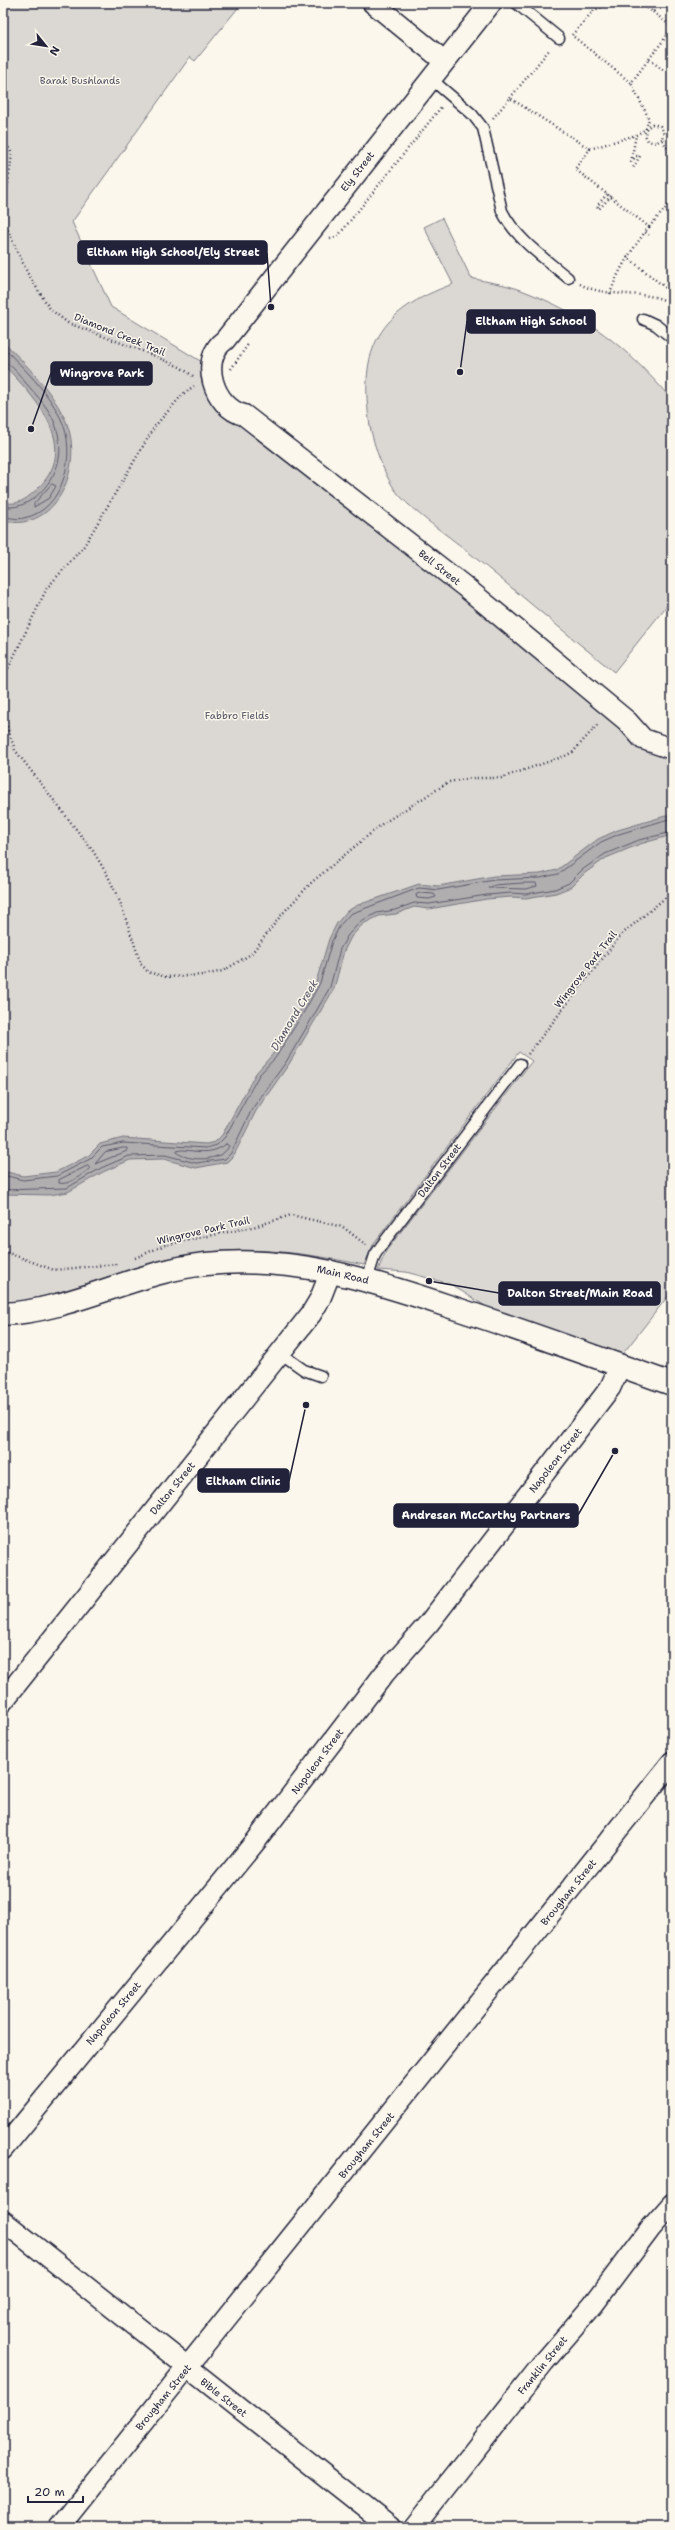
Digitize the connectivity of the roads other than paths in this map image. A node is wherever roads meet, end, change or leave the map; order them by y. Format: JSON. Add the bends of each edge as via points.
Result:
{"nodes":[{"id":1,"x":373,"y":3,"type":"edge"},
{"id":2,"x":491,"y":3,"type":"edge"},
{"id":3,"x":516,"y":3,"type":"edge"},
{"id":4,"x":559,"y":38,"type":"road end"},
{"id":5,"x":444,"y":61,"type":"junction"},
{"id":6,"x":430,"y":78,"type":"junction"},
{"id":7,"x":568,"y":278,"type":"road end"},
{"id":8,"x":643,"y":319,"type":"dead end"},
{"id":9,"x":672,"y":338,"type":"edge"},
{"id":10,"x":219,"y":371,"type":"joint"},
{"id":11,"x":631,"y":725,"type":"junction"},
{"id":12,"x":672,"y":737,"type":"edge"},
{"id":13,"x":670,"y":759,"type":"edge"},
{"id":14,"x":520,"y":1064,"type":"road end"},
{"id":15,"x":331,"y":1271,"type":"junction"},
{"id":16,"x":367,"y":1280,"type":"junction"},
{"id":17,"x":3,"y":1314,"type":"edge"},
{"id":18,"x":280,"y":1353,"type":"junction"},
{"id":19,"x":620,"y":1366,"type":"junction"},
{"id":20,"x":321,"y":1376,"type":"dead end"},
{"id":21,"x":672,"y":1384,"type":"edge"},
{"id":22,"x":3,"y":1701,"type":"edge"},
{"id":23,"x":672,"y":1762,"type":"edge"},
{"id":24,"x":3,"y":2148,"type":"edge"},
{"id":25,"x":672,"y":2204,"type":"edge"},
{"id":26,"x":3,"y":2221,"type":"edge"},
{"id":27,"x":187,"y":2367,"type":"junction"},
{"id":28,"x":59,"y":2527,"type":"edge"},
{"id":29,"x":390,"y":2527,"type":"edge"},
{"id":30,"x":414,"y":2527,"type":"edge"}],
"edges":[{"from":1,"to":5,"type":"street"},
{"from":2,"to":5,"type":"street","name":"Ely Street"},
{"from":3,"to":4,"type":"lane"},
{"from":5,"to":6,"type":"street","name":"Ely Street"},
{"from":6,"to":7,"type":"lane","via":[[472,114],[483,128],[502,211],[508,224],[516,234]]},
{"from":6,"to":10,"type":"street","name":"Ely Street","via":[[214,353]]},
{"from":8,"to":9,"type":"lane","via":[[656,325]]},
{"from":10,"to":11,"type":"street","name":"Bell Street","via":[[215,388],[223,403],[233,412],[244,415],[464,586]]},
{"from":11,"to":12,"type":"street","name":"Bell Street"},
{"from":11,"to":13,"type":"street","name":"Bell Street","via":[[643,739]]},
{"from":14,"to":16,"type":"lane","name":"Dalton Street","via":[[375,1255]]},
{"from":15,"to":16,"type":"main road","name":"Main Road"},
{"from":15,"to":17,"type":"main road","name":"Main Road","via":[[264,1263],[206,1264],[158,1272],[35,1310]]},
{"from":15,"to":18,"type":"street","name":"Dalton Street","via":[[320,1299]]},
{"from":16,"to":19,"type":"main road","name":"Main Road"},
{"from":18,"to":20,"type":"lane","via":[[304,1370]]},
{"from":18,"to":22,"type":"street","name":"Dalton Street"},
{"from":19,"to":21,"type":"main road","name":"Main Road"},
{"from":19,"to":24,"type":"street","name":"Napoleon Street","via":[[610,1388],[429,1623],[384,1674],[256,1841]]},
{"from":23,"to":27,"type":"street","name":"Brougham Street"},
{"from":25,"to":30,"type":"street","name":"Franklin Street","via":[[650,2229],[594,2305],[544,2362]]},
{"from":26,"to":27,"type":"street","name":"Bible Street"},
{"from":27,"to":28,"type":"street","name":"Brougham Street"},
{"from":27,"to":29,"type":"street","name":"Bible Street"}]}
